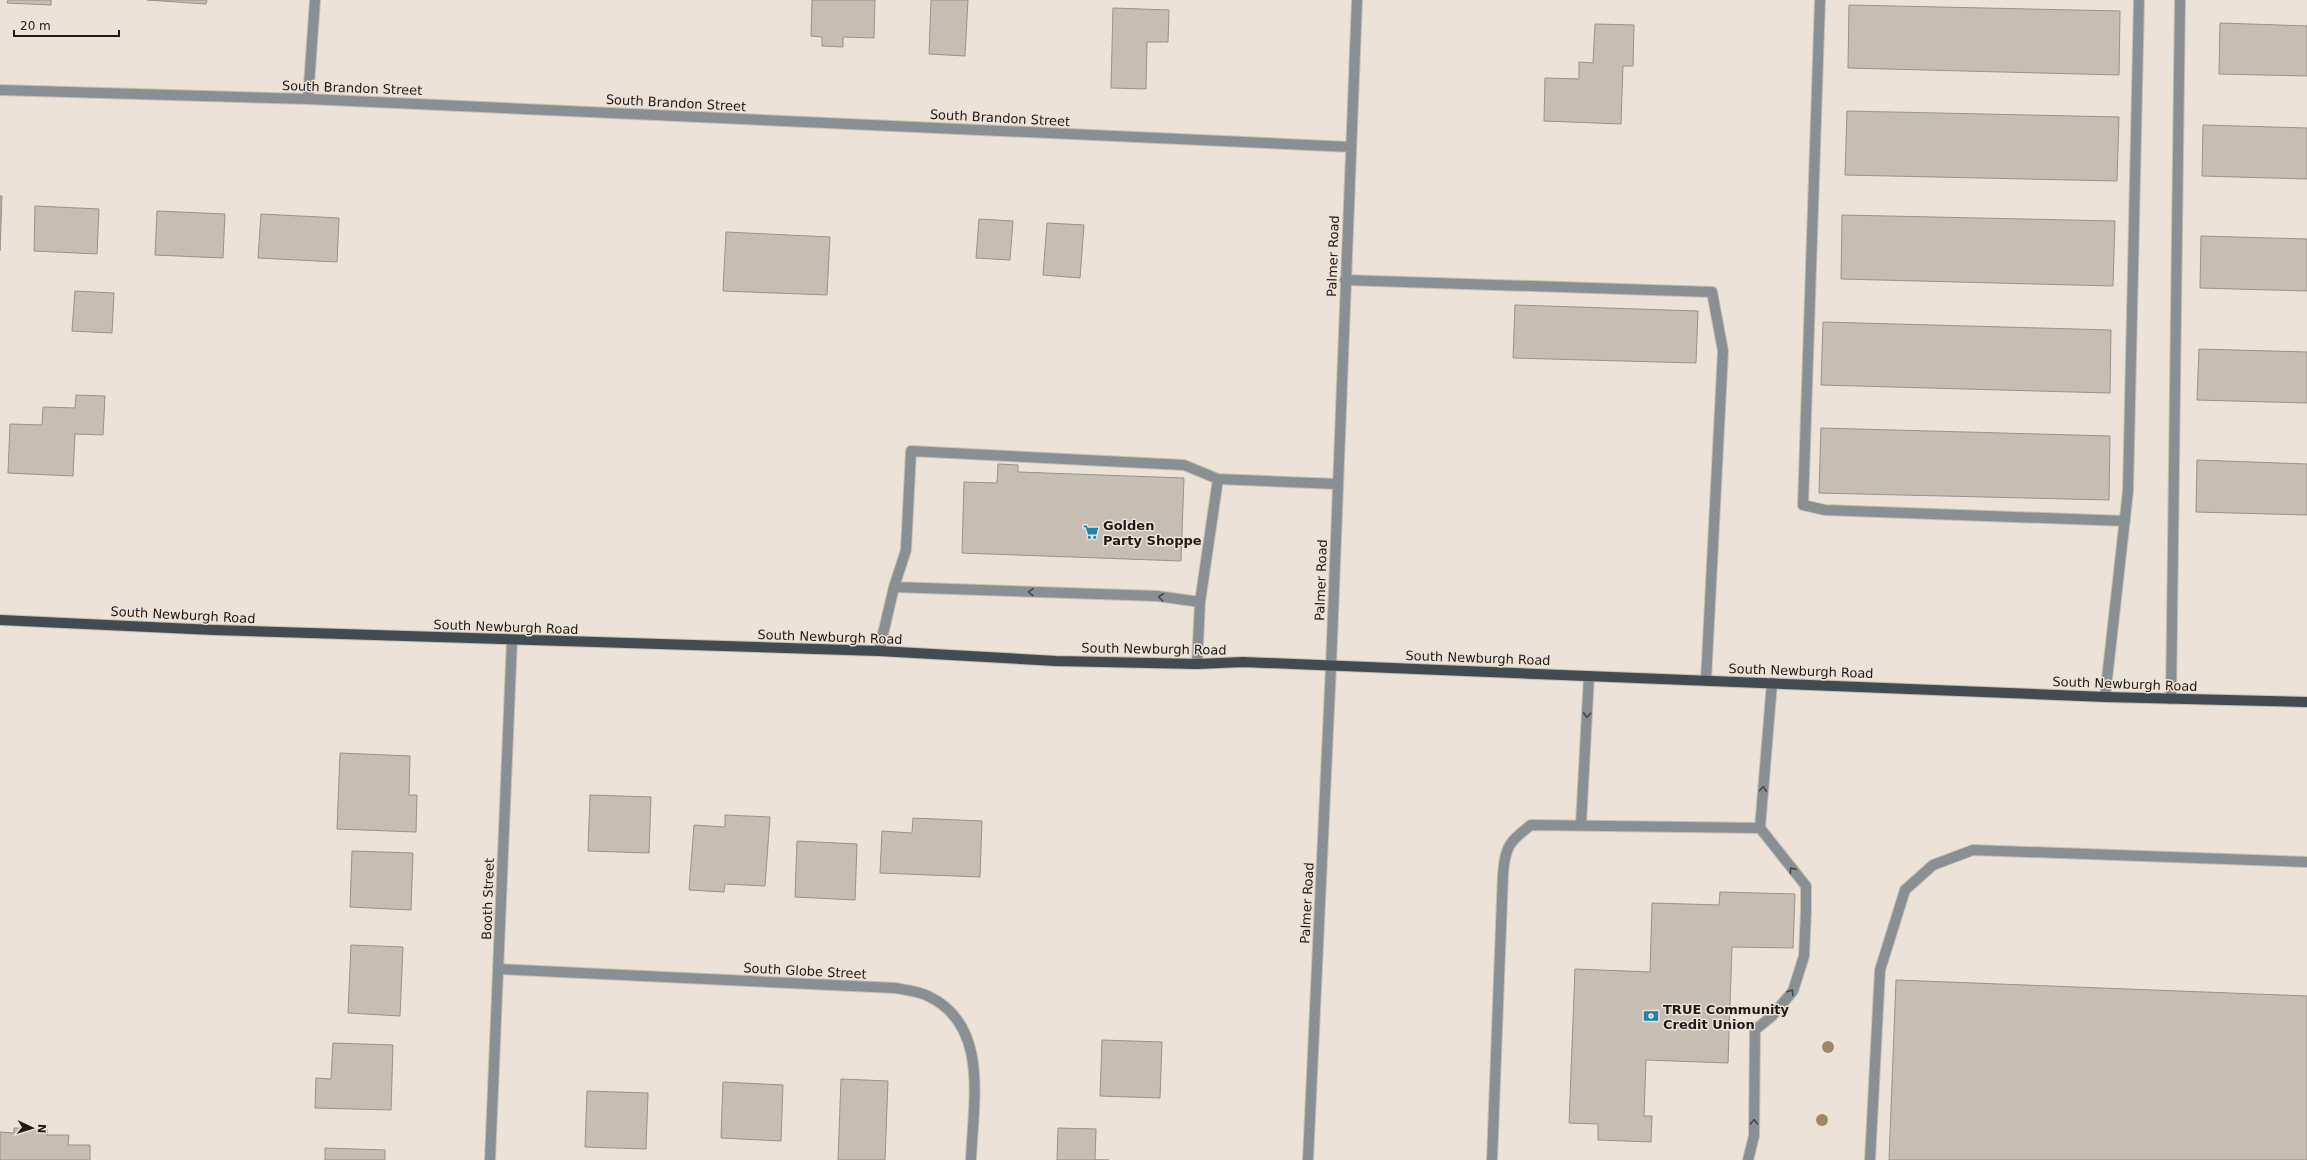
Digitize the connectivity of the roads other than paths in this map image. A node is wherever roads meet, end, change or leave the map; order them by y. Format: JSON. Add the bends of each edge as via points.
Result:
{"nodes":[{"id":1,"x":315,"y":0,"type":"edge"},
{"id":2,"x":1357,"y":0,"type":"edge"},
{"id":3,"x":1820,"y":0,"type":"edge"},
{"id":4,"x":2139,"y":0,"type":"edge"},
{"id":5,"x":2180,"y":0,"type":"edge"},
{"id":6,"x":0,"y":90,"type":"edge"},
{"id":7,"x":308,"y":99,"type":"junction"},
{"id":8,"x":1350,"y":147,"type":"junction"},
{"id":9,"x":1345,"y":280,"type":"junction"},
{"id":10,"x":1218,"y":479,"type":"junction"},
{"id":11,"x":1338,"y":484,"type":"junction"},
{"id":12,"x":2125,"y":521,"type":"junction"},
{"id":13,"x":894,"y":586,"type":"junction"},
{"id":14,"x":1200,"y":602,"type":"junction"},
{"id":15,"x":0,"y":620,"type":"edge"},
{"id":16,"x":512,"y":640,"type":"junction"},
{"id":17,"x":879,"y":651,"type":"junction"},
{"id":18,"x":1197,"y":664,"type":"junction"},
{"id":19,"x":1331,"y":666,"type":"junction"},
{"id":20,"x":1589,"y":676,"type":"junction"},
{"id":21,"x":1706,"y":680,"type":"junction"},
{"id":22,"x":1772,"y":683,"type":"junction"},
{"id":23,"x":2105,"y":696,"type":"junction"},
{"id":24,"x":2171,"y":698,"type":"junction"},
{"id":25,"x":2307,"y":702,"type":"edge"},
{"id":26,"x":1581,"y":824,"type":"junction"},
{"id":27,"x":1760,"y":828,"type":"junction"},
{"id":28,"x":2307,"y":862,"type":"edge"},
{"id":29,"x":498,"y":969,"type":"junction"},
{"id":30,"x":490,"y":1160,"type":"edge"},
{"id":31,"x":971,"y":1160,"type":"edge"},
{"id":32,"x":1308,"y":1160,"type":"edge"},
{"id":33,"x":1492,"y":1160,"type":"edge"},
{"id":34,"x":1748,"y":1160,"type":"edge"},
{"id":35,"x":1870,"y":1160,"type":"edge"}],
"edges":[{"from":1,"to":7,"type":"street"},
{"from":2,"to":8,"type":"street","name":"Palmer Road"},
{"from":3,"to":12,"type":"street","via":[[1802,505],[1825,510]]},
{"from":4,"to":12,"type":"street","via":[[2129,472]]},
{"from":5,"to":24,"type":"street"},
{"from":6,"to":7,"type":"street","name":"South Brandon Street"},
{"from":7,"to":8,"type":"street","name":"South Brandon Street"},
{"from":8,"to":9,"type":"street","name":"Palmer Road"},
{"from":9,"to":11,"type":"street","name":"Palmer Road"},
{"from":9,"to":21,"type":"street","via":[[1712,292],[1724,351]]},
{"from":10,"to":11,"type":"street"},
{"from":10,"to":13,"type":"street","via":[[1184,465],[911,451],[906,550]]},
{"from":10,"to":14,"type":"street"},
{"from":11,"to":19,"type":"street","name":"Palmer Road"},
{"from":12,"to":23,"type":"street"},
{"from":14,"to":13,"type":"street","one_way":true,"via":[[1156,596]]},
{"from":13,"to":17,"type":"street"},
{"from":14,"to":18,"type":"street"},
{"from":15,"to":16,"type":"main road","name":"South Newburgh Road"},
{"from":16,"to":17,"type":"main road","name":"South Newburgh Road"},
{"from":16,"to":29,"type":"street","name":"Booth Street"},
{"from":17,"to":18,"type":"main road","name":"South Newburgh Road","via":[[1048,660]]},
{"from":18,"to":19,"type":"main road","name":"South Newburgh Road","via":[[1243,662]]},
{"from":19,"to":20,"type":"main road","name":"South Newburgh Road"},
{"from":19,"to":32,"type":"street","name":"Palmer Road"},
{"from":20,"to":21,"type":"main road","name":"South Newburgh Road"},
{"from":20,"to":26,"type":"street","one_way":true},
{"from":21,"to":22,"type":"main road","name":"South Newburgh Road"},
{"from":22,"to":23,"type":"main road","name":"South Newburgh Road"},
{"from":27,"to":22,"type":"street","one_way":true},
{"from":23,"to":24,"type":"main road","name":"South Newburgh Road"},
{"from":24,"to":25,"type":"main road","name":"South Newburgh Road"},
{"from":26,"to":27,"type":"street"},
{"from":26,"to":33,"type":"street","via":[[1531,825],[1513,839],[1505,853]]},
{"from":34,"to":27,"type":"street","one_way":true,"via":[[1754,1136],[1755,1030],[1772,1016],[1793,991],[1804,956],[1806,911],[1806,886]]},
{"from":28,"to":35,"type":"street","via":[[1973,850],[1933,865],[1905,890],[1880,970]]},
{"from":29,"to":30,"type":"street","name":"Booth Street"},
{"from":29,"to":31,"type":"street","name":"South Globe Street","via":[[895,988],[926,995],[944,1005],[953,1014],[970,1042],[974,1075]]}]}
